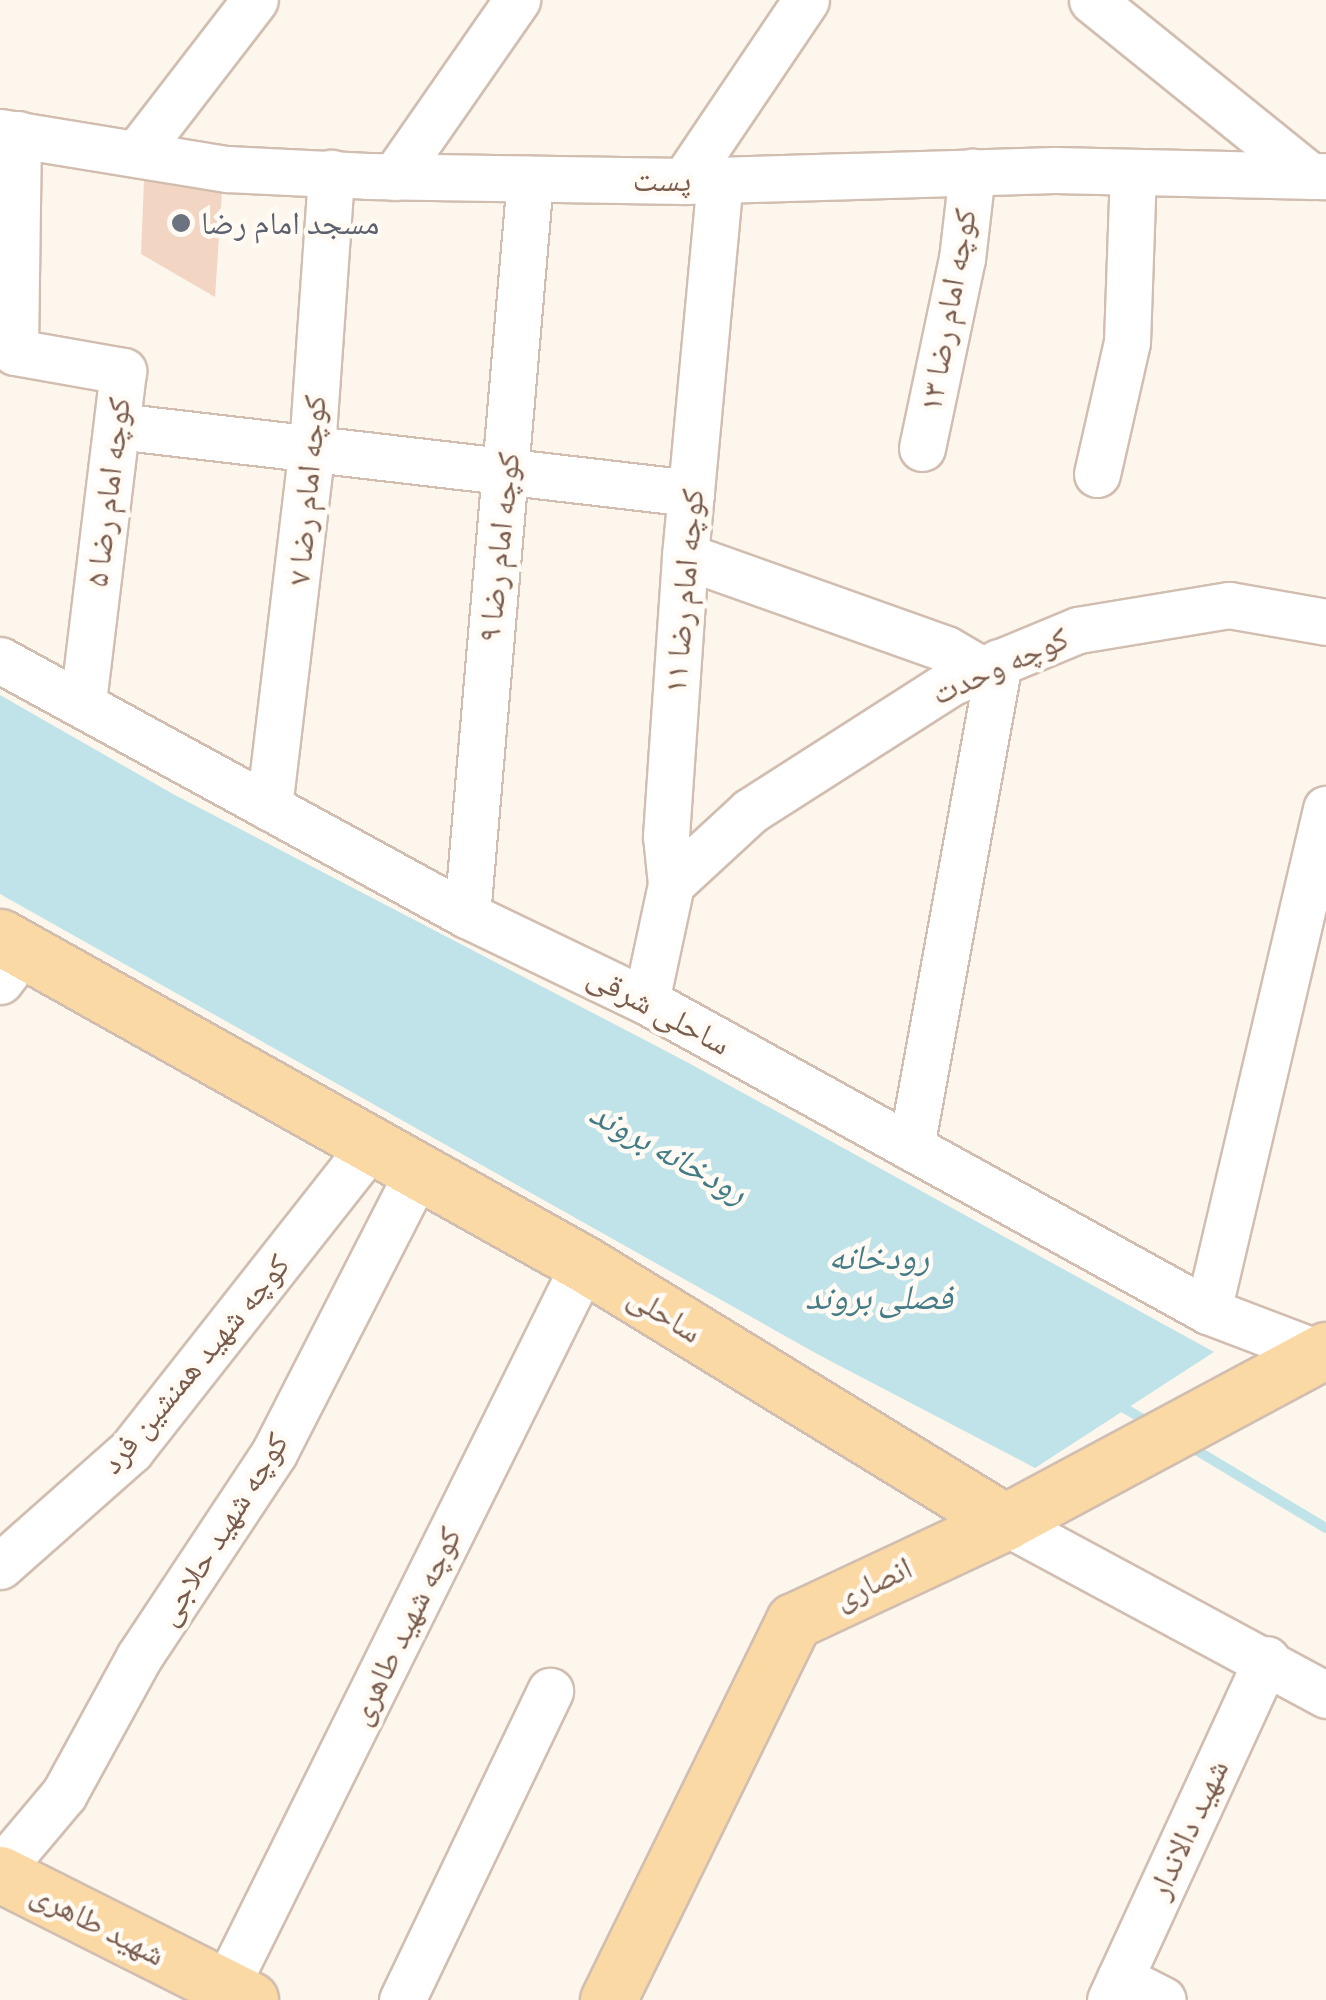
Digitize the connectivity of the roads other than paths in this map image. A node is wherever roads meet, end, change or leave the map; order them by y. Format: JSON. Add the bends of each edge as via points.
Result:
{"nodes":[{"id":1,"x":255,"y":0,"type":"edge"},
{"id":2,"x":517,"y":0,"type":"edge"},
{"id":3,"x":806,"y":0,"type":"edge"},
{"id":4,"x":1092,"y":0,"type":"edge"},
{"id":5,"x":9,"y":133,"type":"edge"},
{"id":6,"x":137,"y":153,"type":"junction"},
{"id":7,"x":972,"y":172,"type":"junction"},
{"id":8,"x":331,"y":173,"type":"junction"},
{"id":9,"x":1134,"y":173,"type":"junction"},
{"id":10,"x":1318,"y":176,"type":"edge"},
{"id":11,"x":394,"y":177,"type":"junction"},
{"id":12,"x":530,"y":179,"type":"junction"},
{"id":13,"x":702,"y":180,"type":"junction"},
{"id":14,"x":117,"y":426,"type":"junction"},
{"id":15,"x":312,"y":448,"type":"junction"},
{"id":16,"x":922,"y":448,"type":"dead end"},
{"id":17,"x":508,"y":467,"type":"junction"},
{"id":18,"x":1097,"y":474,"type":"dead end"},
{"id":19,"x":692,"y":492,"type":"junction"},
{"id":20,"x":685,"y":556,"type":"junction"},
{"id":21,"x":1326,"y":622,"type":"edge"},
{"id":22,"x":0,"y":660,"type":"edge"},
{"id":23,"x":990,"y":666,"type":"junction"},
{"id":24,"x":83,"y":700,"type":"junction"},
{"id":25,"x":270,"y":807,"type":"junction"},
{"id":26,"x":1326,"y":809,"type":"edge"},
{"id":27,"x":670,"y":884,"type":"junction"},
{"id":28,"x":467,"y":914,"type":"junction"},
{"id":29,"x":8,"y":956,"type":"edge"},
{"id":30,"x":646,"y":1000,"type":"junction"},
{"id":31,"x":371,"y":1145,"type":"junction"},
{"id":32,"x":911,"y":1147,"type":"junction"},
{"id":33,"x":418,"y":1171,"type":"junction"},
{"id":34,"x":584,"y":1264,"type":"junction"},
{"id":35,"x":1208,"y":1311,"type":"junction"},
{"id":36,"x":1318,"y":1356,"type":"edge"},
{"id":37,"x":1005,"y":1522,"type":"junction"},
{"id":38,"x":0,"y":1566,"type":"edge"},
{"id":39,"x":1266,"y":1658,"type":"junction"},
{"id":40,"x":550,"y":1691,"type":"dead end"},
{"id":41,"x":1326,"y":1695,"type":"edge"},
{"id":42,"x":3,"y":1881,"type":"edge"},
{"id":43,"x":1115,"y":1989,"type":"edge"},
{"id":44,"x":237,"y":1994,"type":"edge"},
{"id":45,"x":402,"y":2000,"type":"edge"},
{"id":46,"x":608,"y":2000,"type":"edge"},
{"id":47,"x":1163,"y":2000,"type":"edge"}],
"edges":[{"from":1,"to":6,"type":"street"},
{"from":2,"to":11,"type":"street"},
{"from":3,"to":13,"type":"street"},
{"from":4,"to":10,"type":"street"},
{"from":5,"to":6,"type":"street","name":"پست"},
{"from":5,"to":14,"type":"street","name":"کوچه امام رضا ۵","via":[[15,352],[122,370]]},
{"from":6,"to":8,"type":"street","name":"پست","via":[[226,169]]},
{"from":7,"to":9,"type":"street","name":"پست"},
{"from":7,"to":13,"type":"street","name":"پست"},
{"from":7,"to":16,"type":"street","name":"کوچه امام رضا ۱۳","via":[[962,259]]},
{"from":8,"to":11,"type":"street","name":"پست"},
{"from":8,"to":15,"type":"street","name":"کوچه امام رضا ۷"},
{"from":9,"to":10,"type":"street","name":"پست"},
{"from":9,"to":18,"type":"street","via":[[1127,342]]},
{"from":11,"to":12,"type":"street","name":"پست"},
{"from":12,"to":13,"type":"street","name":"پست"},
{"from":12,"to":17,"type":"street","name":"کوچه امام رضا ۹"},
{"from":13,"to":19,"type":"street","name":"کوچه امام رضا ۱۱"},
{"from":14,"to":15,"type":"street"},
{"from":14,"to":24,"type":"street","name":"کوچه امام رضا ۵"},
{"from":15,"to":17,"type":"street"},
{"from":15,"to":25,"type":"street","name":"کوچه امام رضا ۷"},
{"from":17,"to":19,"type":"street"},
{"from":17,"to":28,"type":"street","name":"کوچه امام رضا ۹"},
{"from":19,"to":20,"type":"street","name":"کوچه امام رضا ۱۱"},
{"from":20,"to":23,"type":"street"},
{"from":20,"to":27,"type":"street","name":"کوچه امام رضا ۱۱","via":[[666,836]]},
{"from":21,"to":23,"type":"street","name":"کوچه وحدت","via":[[1229,605],[1078,630]]},
{"from":22,"to":24,"type":"street","name":"ساحلی شرقی"},
{"from":23,"to":27,"type":"street","name":"کوچه وحدت","via":[[950,683],[750,811]]},
{"from":23,"to":32,"type":"street"},
{"from":24,"to":25,"type":"street","name":"ساحلی شرقی"},
{"from":25,"to":28,"type":"street","name":"ساحلی شرقی"},
{"from":26,"to":35,"type":"street"},
{"from":27,"to":30,"type":"street","name":"کوچه امام رضا ۱۱"},
{"from":28,"to":30,"type":"street","name":"ساحلی شرقی"},
{"from":29,"to":31,"type":"main road","name":"ساحلی"},
{"from":30,"to":32,"type":"street","name":"ساحلی شرقی"},
{"from":31,"to":33,"type":"main road","name":"ساحلی"},
{"from":31,"to":38,"type":"street","name":"کوچه شهید همنشین فرد","via":[[131,1450]]},
{"from":32,"to":35,"type":"street","name":"ساحلی شرقی"},
{"from":33,"to":34,"type":"main road","name":"ساحلی"},
{"from":33,"to":42,"type":"street","name":"کوچه شهید حلاجی","via":[[274,1453]]},
{"from":34,"to":37,"type":"main road","name":"ساحلی"},
{"from":34,"to":44,"type":"street","name":"کوچه شهید طاهری"},
{"from":35,"to":36,"type":"street","name":"ساحلی شرقی"},
{"from":36,"to":37,"type":"main road","name":"انصاری"},
{"from":37,"to":39,"type":"street","name":"ساحلی"},
{"from":37,"to":46,"type":"main road","name":"انصاری","via":[[794,1621]]},
{"from":39,"to":41,"type":"street","name":"ساحلی"},
{"from":39,"to":43,"type":"street","name":"شهید دالاندار"},
{"from":40,"to":45,"type":"street"},
{"from":42,"to":44,"type":"main road","name":"شهید طاهری"},
{"from":43,"to":47,"type":"street"}]}
